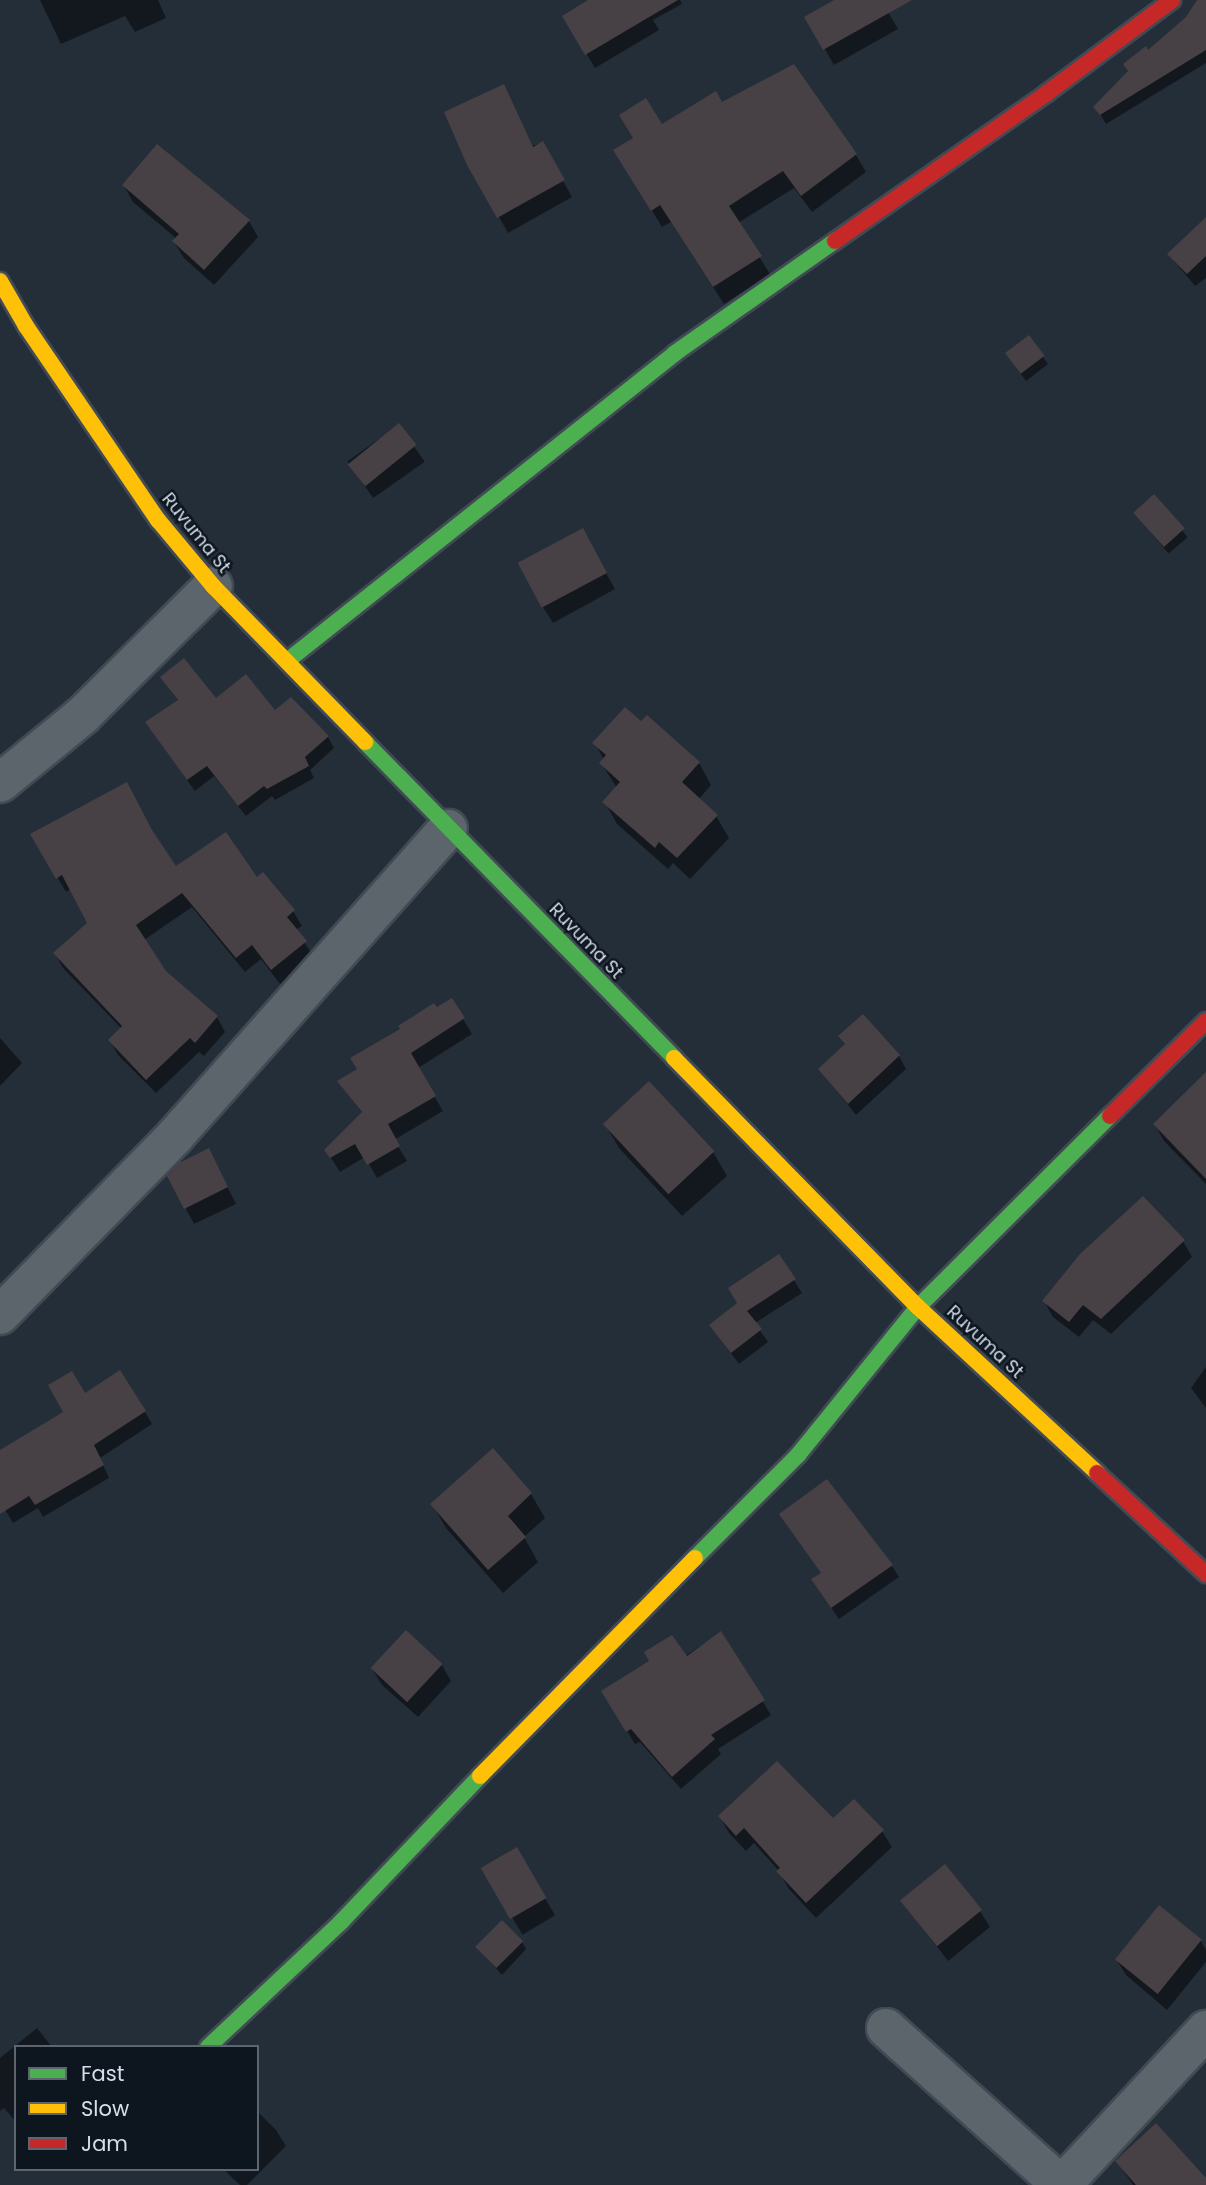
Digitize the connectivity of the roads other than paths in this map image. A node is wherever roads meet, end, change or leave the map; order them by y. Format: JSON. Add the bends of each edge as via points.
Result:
{"nodes":[{"id":1,"x":1172,"y":0,"type":"edge"},
{"id":2,"x":0,"y":281,"type":"edge"},
{"id":3,"x":213,"y":586,"type":"junction"},
{"id":4,"x":287,"y":661,"type":"junction"},
{"id":5,"x":0,"y":783,"type":"edge"},
{"id":6,"x":448,"y":829,"type":"junction"},
{"id":7,"x":1206,"y":1021,"type":"edge"},
{"id":8,"x":918,"y":1307,"type":"junction"},
{"id":9,"x":0,"y":1315,"type":"edge"},
{"id":10,"x":1206,"y":1574,"type":"edge"},
{"id":11,"x":886,"y":2028,"type":"dead end"},
{"id":12,"x":1206,"y":2030,"type":"edge"},
{"id":13,"x":210,"y":2045,"type":"edge"},
{"id":14,"x":1046,"y":2180,"type":"edge"}],
"edges":[{"from":1,"to":4,"type":"street","via":[[675,353]]},
{"from":2,"to":3,"type":"street","name":"Ruvuma St","via":[[158,520]]},
{"from":3,"to":4,"type":"street","name":"Ruvuma St"},
{"from":3,"to":5,"type":"street","via":[[83,715]]},
{"from":4,"to":6,"type":"street","name":"Ruvuma St"},
{"from":6,"to":8,"type":"street","name":"Ruvuma St"},
{"from":6,"to":9,"type":"street","via":[[175,1136]]},
{"from":7,"to":8,"type":"street"},
{"from":8,"to":10,"type":"street","name":"Ruvuma St"},
{"from":8,"to":13,"type":"street","via":[[798,1455],[517,1737],[341,1922]]},
{"from":11,"to":14,"type":"street"},
{"from":12,"to":14,"type":"street"}]}
